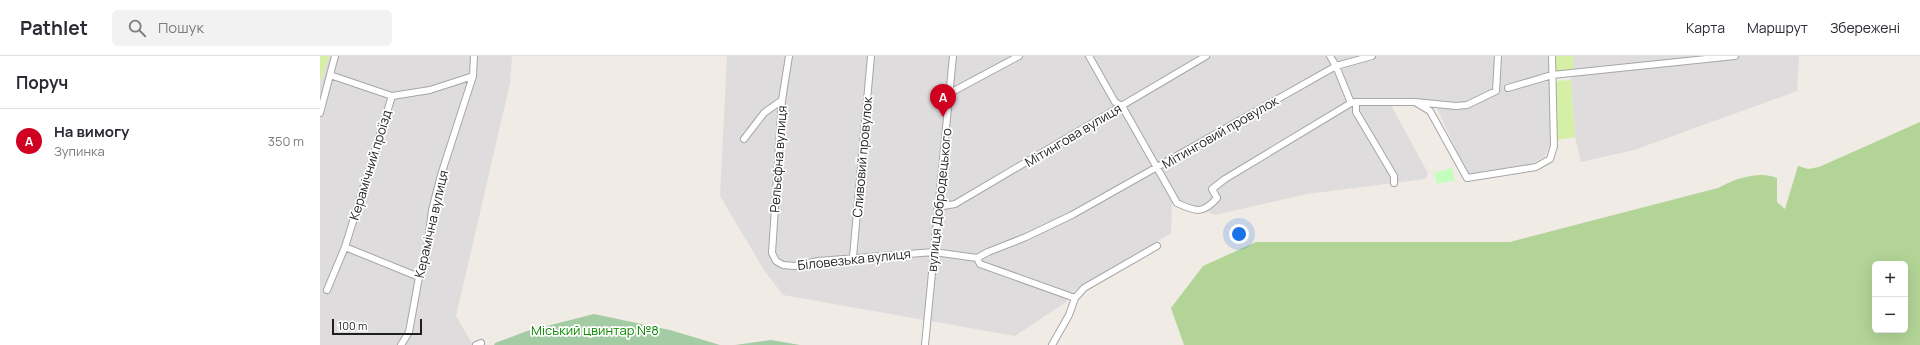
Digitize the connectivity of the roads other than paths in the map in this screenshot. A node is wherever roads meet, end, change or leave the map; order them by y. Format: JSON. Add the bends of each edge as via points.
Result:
{"nodes":[{"id":1,"x":335,"y":56,"type":"edge"},
{"id":2,"x":474,"y":56,"type":"edge"},
{"id":3,"x":789,"y":56,"type":"edge"},
{"id":4,"x":871,"y":56,"type":"edge"},
{"id":5,"x":953,"y":56,"type":"edge"},
{"id":6,"x":1019,"y":56,"type":"edge"},
{"id":7,"x":1089,"y":56,"type":"edge"},
{"id":8,"x":1206,"y":56,"type":"edge"},
{"id":9,"x":1330,"y":56,"type":"edge"},
{"id":10,"x":1372,"y":56,"type":"edge"},
{"id":11,"x":1498,"y":56,"type":"edge"},
{"id":12,"x":1552,"y":56,"type":"edge"},
{"id":13,"x":1734,"y":56,"type":"edge"},
{"id":14,"x":1336,"y":66,"type":"junction"},
{"id":15,"x":330,"y":75,"type":"junction"},
{"id":16,"x":1552,"y":75,"type":"junction"},
{"id":17,"x":473,"y":76,"type":"junction"},
{"id":18,"x":1508,"y":88,"type":"dead end"},
{"id":19,"x":950,"y":93,"type":"junction"},
{"id":20,"x":392,"y":96,"type":"junction"},
{"id":21,"x":782,"y":100,"type":"junction"},
{"id":22,"x":1415,"y":102,"type":"junction"},
{"id":23,"x":1354,"y":103,"type":"junction"},
{"id":24,"x":1122,"y":106,"type":"junction"},
{"id":25,"x":320,"y":113,"type":"edge"},
{"id":26,"x":744,"y":139,"type":"dead end"},
{"id":27,"x":1157,"y":168,"type":"junction"},
{"id":28,"x":1394,"y":183,"type":"dead end"},
{"id":29,"x":937,"y":206,"type":"junction"},
{"id":30,"x":1157,"y":246,"type":"dead end"},
{"id":31,"x":345,"y":247,"type":"junction"},
{"id":32,"x":934,"y":252,"type":"junction"},
{"id":33,"x":853,"y":257,"type":"junction"},
{"id":34,"x":977,"y":258,"type":"junction"},
{"id":35,"x":776,"y":260,"type":"joint"},
{"id":36,"x":419,"y":277,"type":"junction"},
{"id":37,"x":327,"y":290,"type":"dead end"},
{"id":38,"x":1075,"y":298,"type":"junction"},
{"id":39,"x":402,"y":345,"type":"edge"},
{"id":40,"x":925,"y":345,"type":"edge"},
{"id":41,"x":1052,"y":345,"type":"edge"}],
"edges":[{"from":1,"to":15,"type":"street"},
{"from":2,"to":17,"type":"street","name":"Керамічна вулиця"},
{"from":3,"to":21,"type":"street","name":"Рельєфна вулиця"},
{"from":4,"to":33,"type":"street","name":"Сливовий провулок"},
{"from":5,"to":19,"type":"street","name":"вулиця Добродецького"},
{"from":6,"to":19,"type":"street"},
{"from":7,"to":24,"type":"street","via":[[1115,102]]},
{"from":8,"to":24,"type":"street","name":"Мітингова вулиця"},
{"from":9,"to":14,"type":"street"},
{"from":10,"to":14,"type":"street","name":"Мітинговий провулок"},
{"from":11,"to":22,"type":"street","via":[[1496,91],[1467,105],[1449,106]]},
{"from":12,"to":16,"type":"street"},
{"from":13,"to":16,"type":"street"},
{"from":14,"to":23,"type":"street"},
{"from":14,"to":27,"type":"street","name":"Мітинговий провулок"},
{"from":15,"to":20,"type":"street"},
{"from":15,"to":25,"type":"street"},
{"from":16,"to":18,"type":"street"},
{"from":16,"to":22,"type":"street","via":[[1554,146],[1550,159],[1536,167],[1467,178],[1430,111]]},
{"from":17,"to":20,"type":"street","name":"Керамічний проїзд","via":[[430,90]]},
{"from":17,"to":36,"type":"street","name":"Керамічна вулиця","via":[[441,175],[432,210],[426,256]]},
{"from":19,"to":29,"type":"street","name":"вулиця Добродецького"},
{"from":20,"to":31,"type":"street","name":"Керамічний проїзд"},
{"from":21,"to":26,"type":"street","via":[[764,113]]},
{"from":21,"to":35,"type":"street","name":"Рельєфна вулиця","via":[[772,242],[772,253]]},
{"from":22,"to":23,"type":"street"},
{"from":23,"to":27,"type":"street","via":[[1225,179],[1212,190],[1217,198],[1208,208],[1187,208],[1177,203]]},
{"from":23,"to":28,"type":"street","via":[[1356,112],[1394,176]]},
{"from":24,"to":27,"type":"street"},
{"from":24,"to":29,"type":"street","name":"Мітингова вулиця","via":[[955,204]]},
{"from":27,"to":34,"type":"street","name":"Мітинговий провулок","via":[[1065,218]]},
{"from":29,"to":32,"type":"street","name":"вулиця Добродецького"},
{"from":30,"to":38,"type":"street","via":[[1084,288]]},
{"from":31,"to":36,"type":"street"},
{"from":31,"to":37,"type":"street","name":"Керамічний проїзд"},
{"from":32,"to":33,"type":"street","name":"Біловезька вулиця"},
{"from":32,"to":34,"type":"street","name":"Біловезька вулиця"},
{"from":32,"to":40,"type":"street","name":"вулиця Добродецького"},
{"from":33,"to":35,"type":"street","name":"Біловезька вулиця","via":[[795,266],[783,265]]},
{"from":34,"to":38,"type":"street","via":[[980,264]]},
{"from":36,"to":39,"type":"street","name":"Керамічна вулиця","via":[[409,332]]},
{"from":38,"to":41,"type":"street","via":[[1069,316]]}]}
